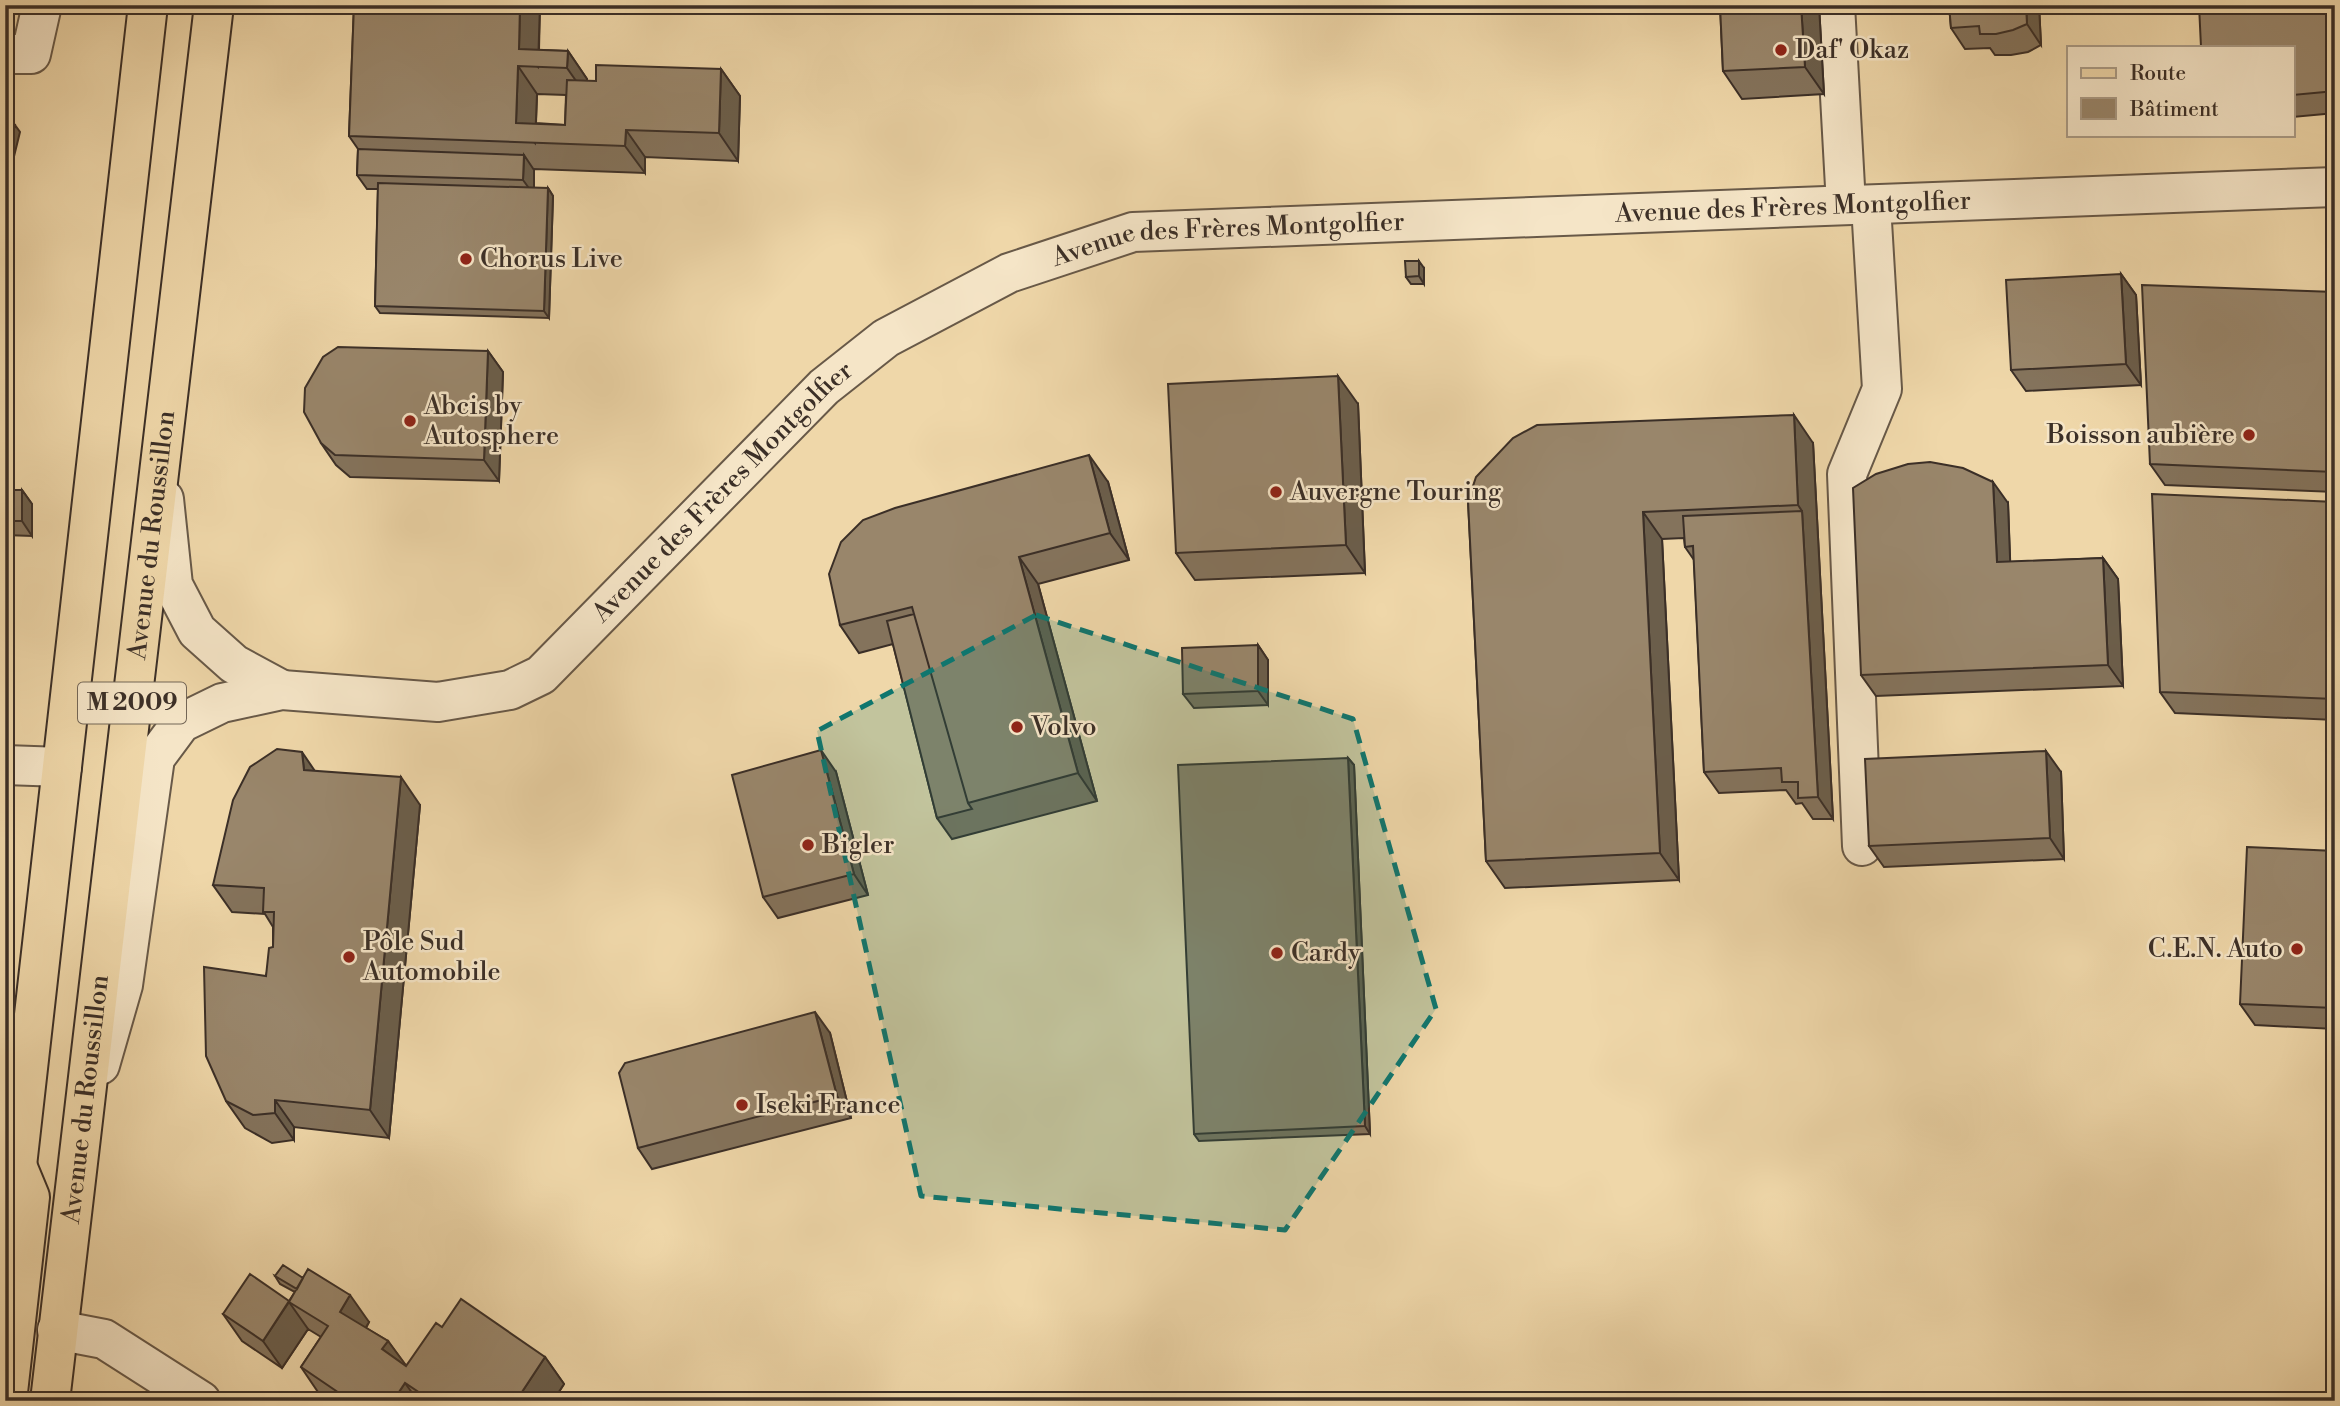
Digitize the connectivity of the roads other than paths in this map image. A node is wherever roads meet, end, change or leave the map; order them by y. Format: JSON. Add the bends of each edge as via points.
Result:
{"nodes":[{"id":1,"x":42,"y":5,"type":"edge"},
{"id":2,"x":148,"y":5,"type":"edge"},
{"id":3,"x":214,"y":5,"type":"edge"},
{"id":4,"x":1835,"y":5,"type":"edge"},
{"id":5,"x":5,"y":54,"type":"edge"},
{"id":6,"x":2335,"y":187,"type":"edge"},
{"id":7,"x":1859,"y":205,"type":"junction"},
{"id":8,"x":160,"y":467,"type":"junction"},
{"id":9,"x":282,"y":690,"type":"junction"},
{"id":10,"x":5,"y":765,"type":"edge"},
{"id":11,"x":62,"y":767,"type":"junction"},
{"id":12,"x":1862,"y":846,"type":"dead end"},
{"id":13,"x":78,"y":1141,"type":"junction"},
{"id":14,"x":14,"y":1159,"type":"edge"},
{"id":15,"x":5,"y":1255,"type":"edge"},
{"id":16,"x":57,"y":1330,"type":"junction"},
{"id":17,"x":7,"y":1401,"type":"edge"},
{"id":18,"x":50,"y":1401,"type":"edge"},
{"id":19,"x":201,"y":1401,"type":"edge"}],
"edges":[{"from":1,"to":5,"type":"street","via":[[31,54]]},
{"from":2,"to":11,"type":"main road","number":"M 2009"},
{"from":3,"to":8,"type":"main road","name":"Avenue du Roussillon","number":"M 2009"},
{"from":4,"to":7,"type":"street"},
{"from":6,"to":7,"type":"street","name":"Avenue des Frères Montgolfier"},
{"from":7,"to":9,"type":"street","name":"Avenue des Frères Montgolfier","via":[[1133,232],[1009,273],[886,338],[824,387],[541,675],[510,690],[438,702]]},
{"from":7,"to":12,"type":"street","via":[[1882,389],[1847,474]]},
{"from":8,"to":9,"type":"street","via":[[173,585],[197,631],[234,664]]},
{"from":8,"to":13,"type":"main road","name":"Avenue du Roussillon","number":"M 2009"},
{"from":9,"to":13,"type":"street","via":[[222,703],[181,723],[155,758],[123,985]]},
{"from":10,"to":11,"type":"street"},
{"from":11,"to":14,"type":"main road","number":"M 2009"},
{"from":13,"to":16,"type":"main road","name":"Avenue du Roussillon","number":"M 2009"},
{"from":14,"to":15,"type":"main road","number":"M 2009"},
{"from":14,"to":17,"type":"main road","via":[[30,1197]]},
{"from":16,"to":18,"type":"main road","name":"Avenue du Roussillon","number":"M 2009"},
{"from":16,"to":19,"type":"street","via":[[104,1339]]}]}
